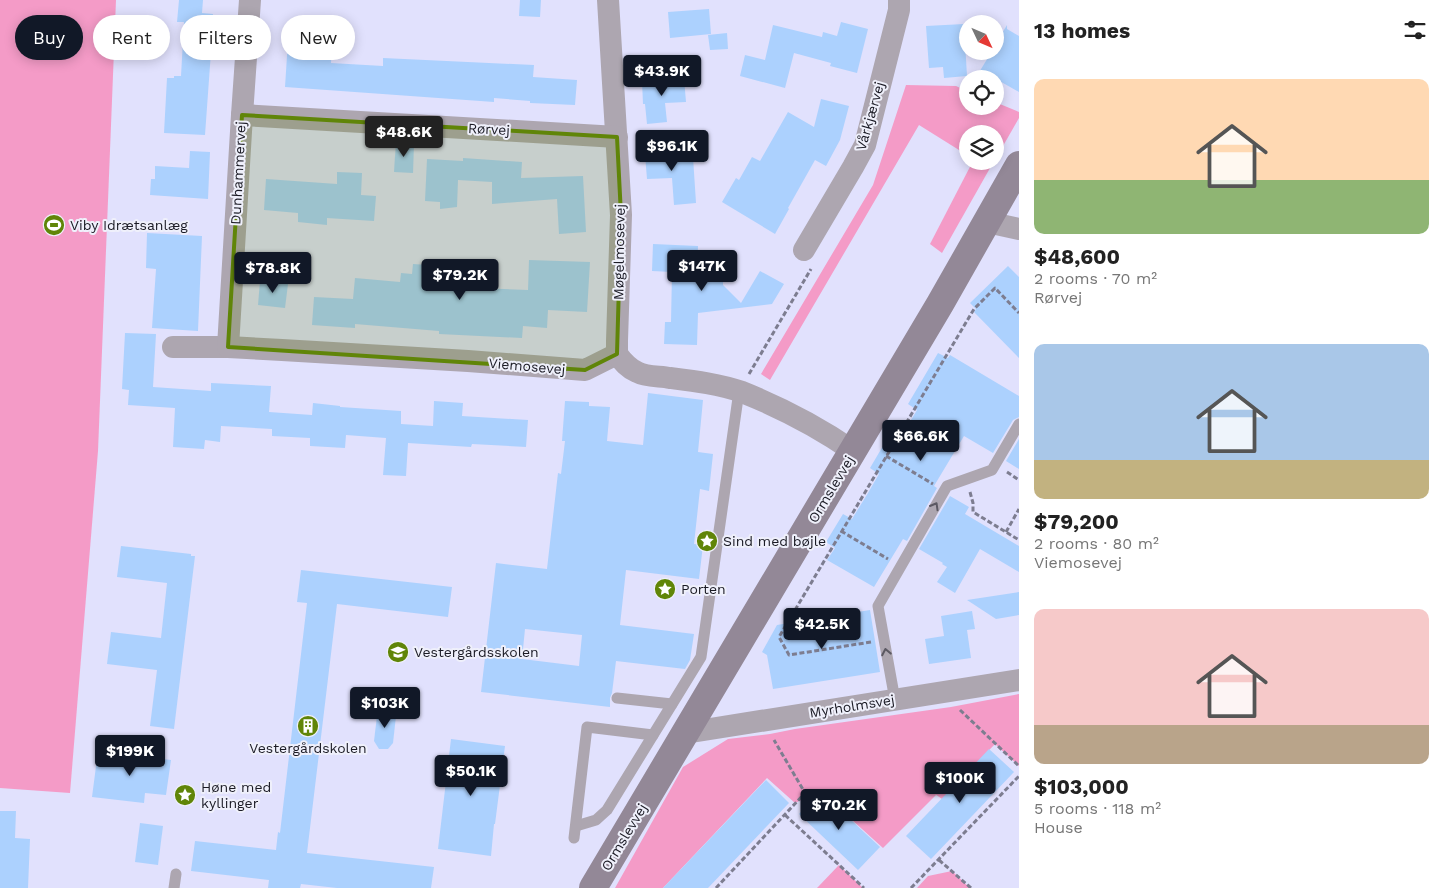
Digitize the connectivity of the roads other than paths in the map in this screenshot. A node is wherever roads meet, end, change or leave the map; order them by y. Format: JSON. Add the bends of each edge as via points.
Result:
{"nodes":[{"id":1,"x":250,"y":0,"type":"edge"},
{"id":2,"x":608,"y":0,"type":"edge"},
{"id":3,"x":899,"y":0,"type":"edge"},
{"id":4,"x":242,"y":115,"type":"junction"},
{"id":5,"x":617,"y":137,"type":"junction"},
{"id":6,"x":1019,"y":165,"type":"edge"},
{"id":7,"x":987,"y":222,"type":"junction"},
{"id":8,"x":1019,"y":229,"type":"edge"},
{"id":9,"x":804,"y":250,"type":"dead end"},
{"id":10,"x":173,"y":347,"type":"dead end"},
{"id":11,"x":228,"y":347,"type":"junction"},
{"id":12,"x":618,"y":354,"type":"junction"},
{"id":13,"x":739,"y":392,"type":"junction"},
{"id":14,"x":1019,"y":424,"type":"edge"},
{"id":15,"x":853,"y":451,"type":"junction"},
{"id":16,"x":1019,"y":680,"type":"edge"},
{"id":17,"x":617,"y":698,"type":"dead end"},
{"id":18,"x":895,"y":700,"type":"junction"},
{"id":19,"x":672,"y":704,"type":"junction"},
{"id":20,"x":685,"y":733,"type":"junction"},
{"id":21,"x":653,"y":735,"type":"junction"},
{"id":22,"x":176,"y":874,"type":"dead end"},
{"id":23,"x":174,"y":888,"type":"edge"},
{"id":24,"x":593,"y":888,"type":"edge"}],
"edges":[{"from":1,"to":4,"type":"street","name":"Dunhammervej"},
{"from":2,"to":5,"type":"street","name":"Møgelmosevej"},
{"from":3,"to":9,"type":"street","name":"Vårkjærvej","via":[[865,145]]},
{"from":4,"to":5,"type":"street","name":"Rørvej"},
{"from":4,"to":11,"type":"street","name":"Dunhammervej"},
{"from":5,"to":12,"type":"street","name":"Møgelmosevej","via":[[621,215]]},
{"from":6,"to":7,"type":"street","name":"Ormslevvej"},
{"from":7,"to":8,"type":"street"},
{"from":7,"to":15,"type":"street","name":"Ormslevvej"},
{"from":10,"to":11,"type":"street","name":"Viemosevej"},
{"from":11,"to":12,"type":"street","name":"Viemosevej","via":[[585,370]]},
{"from":12,"to":13,"type":"street","via":[[626,366],[639,374],[702,382]]},
{"from":13,"to":15,"type":"street","via":[[790,412]]},
{"from":13,"to":19,"type":"lane","via":[[701,657]]},
{"from":18,"to":14,"type":"lane","one_way":true,"via":[[878,606],[947,486],[992,470]]},
{"from":15,"to":20,"type":"street","name":"Ormslevvej"},
{"from":16,"to":18,"type":"street","name":"Myrholmsvej"},
{"from":17,"to":19,"type":"lane"},
{"from":18,"to":20,"type":"street","name":"Myrholmsvej"},
{"from":19,"to":21,"type":"lane"},
{"from":20,"to":24,"type":"street","name":"Ormslevvej"},
{"from":21,"to":21,"type":"lane","via":[[607,810],[575,832],[587,727]]},
{"from":22,"to":23,"type":"lane"}]}
